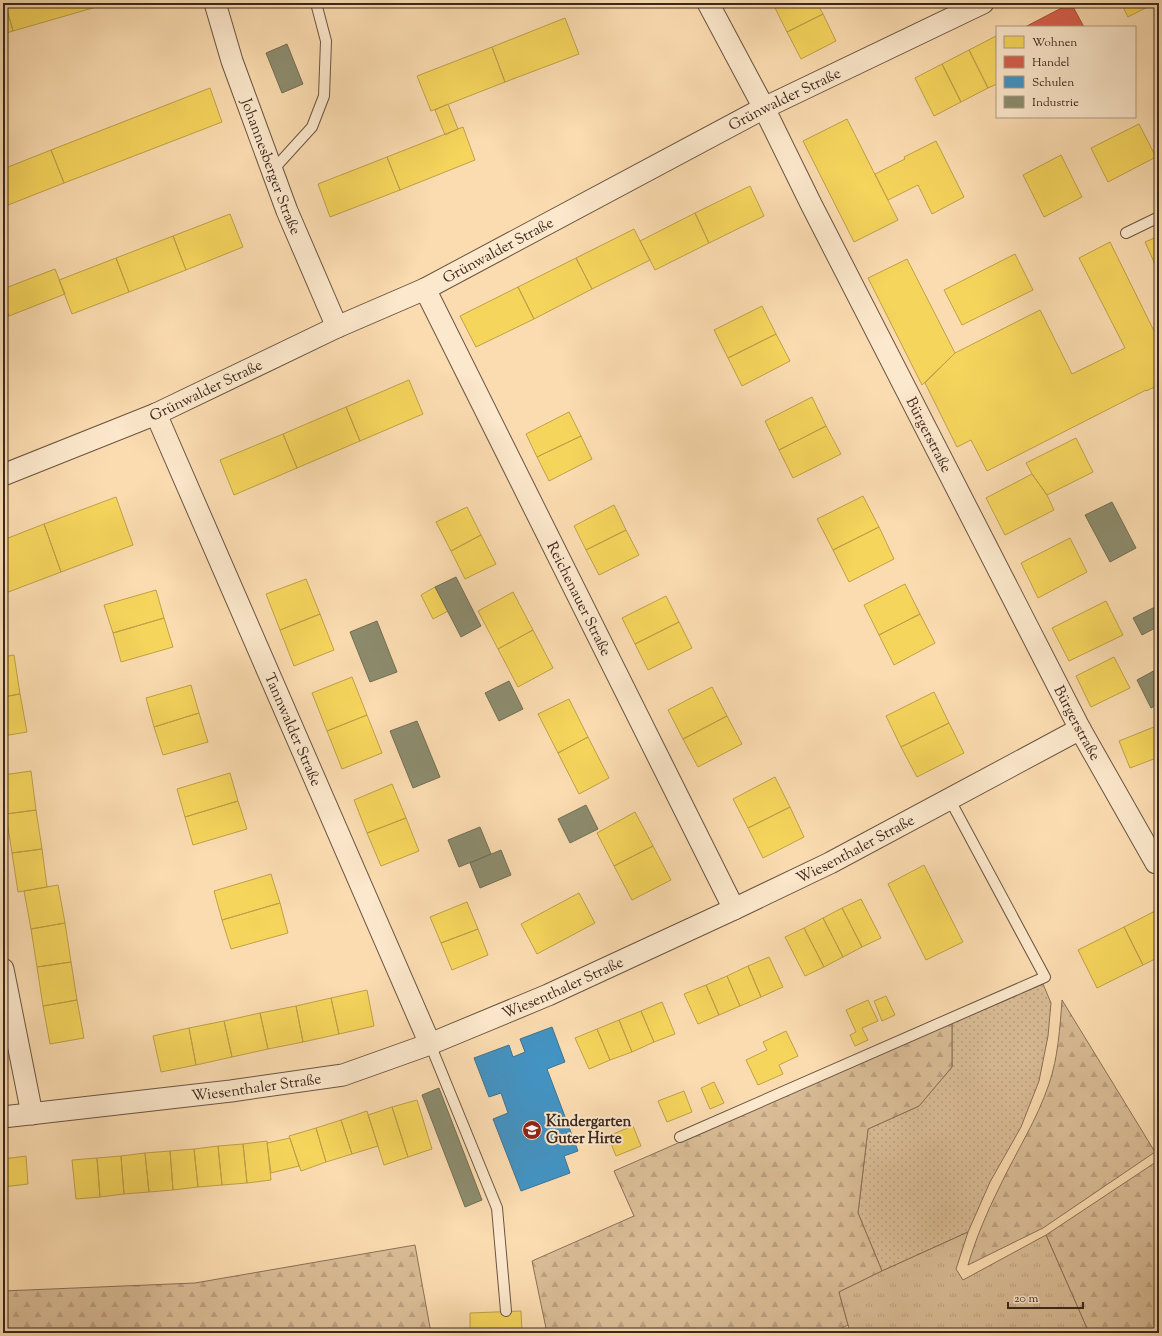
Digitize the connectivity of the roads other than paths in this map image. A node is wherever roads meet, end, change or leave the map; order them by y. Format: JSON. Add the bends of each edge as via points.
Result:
{"nodes":[{"id":1,"x":215,"y":3,"type":"edge"},
{"id":2,"x":316,"y":3,"type":"edge"},
{"id":3,"x":708,"y":3,"type":"edge"},
{"id":4,"x":983,"y":3,"type":"edge"},
{"id":5,"x":764,"y":108,"type":"junction"},
{"id":6,"x":272,"y":172,"type":"junction"},
{"id":7,"x":1159,"y":217,"type":"edge"},
{"id":8,"x":1126,"y":233,"type":"dead end"},
{"id":9,"x":425,"y":289,"type":"junction"},
{"id":10,"x":337,"y":327,"type":"junction"},
{"id":11,"x":156,"y":414,"type":"junction"},
{"id":12,"x":3,"y":475,"type":"edge"},
{"id":13,"x":1080,"y":729,"type":"junction"},
{"id":14,"x":950,"y":800,"type":"junction"},
{"id":15,"x":1157,"y":862,"type":"edge"},
{"id":16,"x":734,"y":909,"type":"junction"},
{"id":17,"x":3,"y":969,"type":"edge"},
{"id":18,"x":430,"y":1044,"type":"junction"},
{"id":19,"x":32,"y":1114,"type":"junction"},
{"id":20,"x":3,"y":1117,"type":"edge"},
{"id":21,"x":680,"y":1137,"type":"dead end"},
{"id":22,"x":506,"y":1311,"type":"dead end"}],
"edges":[{"from":1,"to":6,"type":"street","name":"Johannesberger Straße","via":[[232,61]]},
{"from":2,"to":6,"type":"lane","via":[[326,40],[324,96],[312,127]]},
{"from":3,"to":5,"type":"street","name":"Bürgerstraße"},
{"from":4,"to":5,"type":"street","name":"Grünwalder Straße"},
{"from":5,"to":9,"type":"street","name":"Grünwalder Straße"},
{"from":5,"to":13,"type":"street","name":"Bürgerstraße"},
{"from":6,"to":10,"type":"street","name":"Johannesberger Straße"},
{"from":7,"to":8,"type":"lane"},
{"from":9,"to":10,"type":"street","name":"Grünwalder Straße"},
{"from":9,"to":16,"type":"street","name":"Reichenauer Straße"},
{"from":10,"to":11,"type":"street","name":"Grünwalder Straße"},
{"from":11,"to":12,"type":"street","name":"Grünwalder Straße"},
{"from":11,"to":18,"type":"street","name":"Tannwalder Straße"},
{"from":13,"to":14,"type":"street","name":"Wiesenthaler Straße"},
{"from":13,"to":15,"type":"street","name":"Bürgerstraße"},
{"from":14,"to":16,"type":"street","name":"Wiesenthaler Straße","via":[[830,863]]},
{"from":14,"to":21,"type":"lane","via":[[1045,978]]},
{"from":16,"to":18,"type":"street","name":"Wiesenthaler Straße","via":[[548,994]]},
{"from":17,"to":19,"type":"street"},
{"from":18,"to":19,"type":"street","name":"Wiesenthaler Straße","via":[[343,1075]]},
{"from":18,"to":22,"type":"lane","via":[[497,1208]]},
{"from":19,"to":20,"type":"street","name":"Wiesenthaler Straße"}]}
